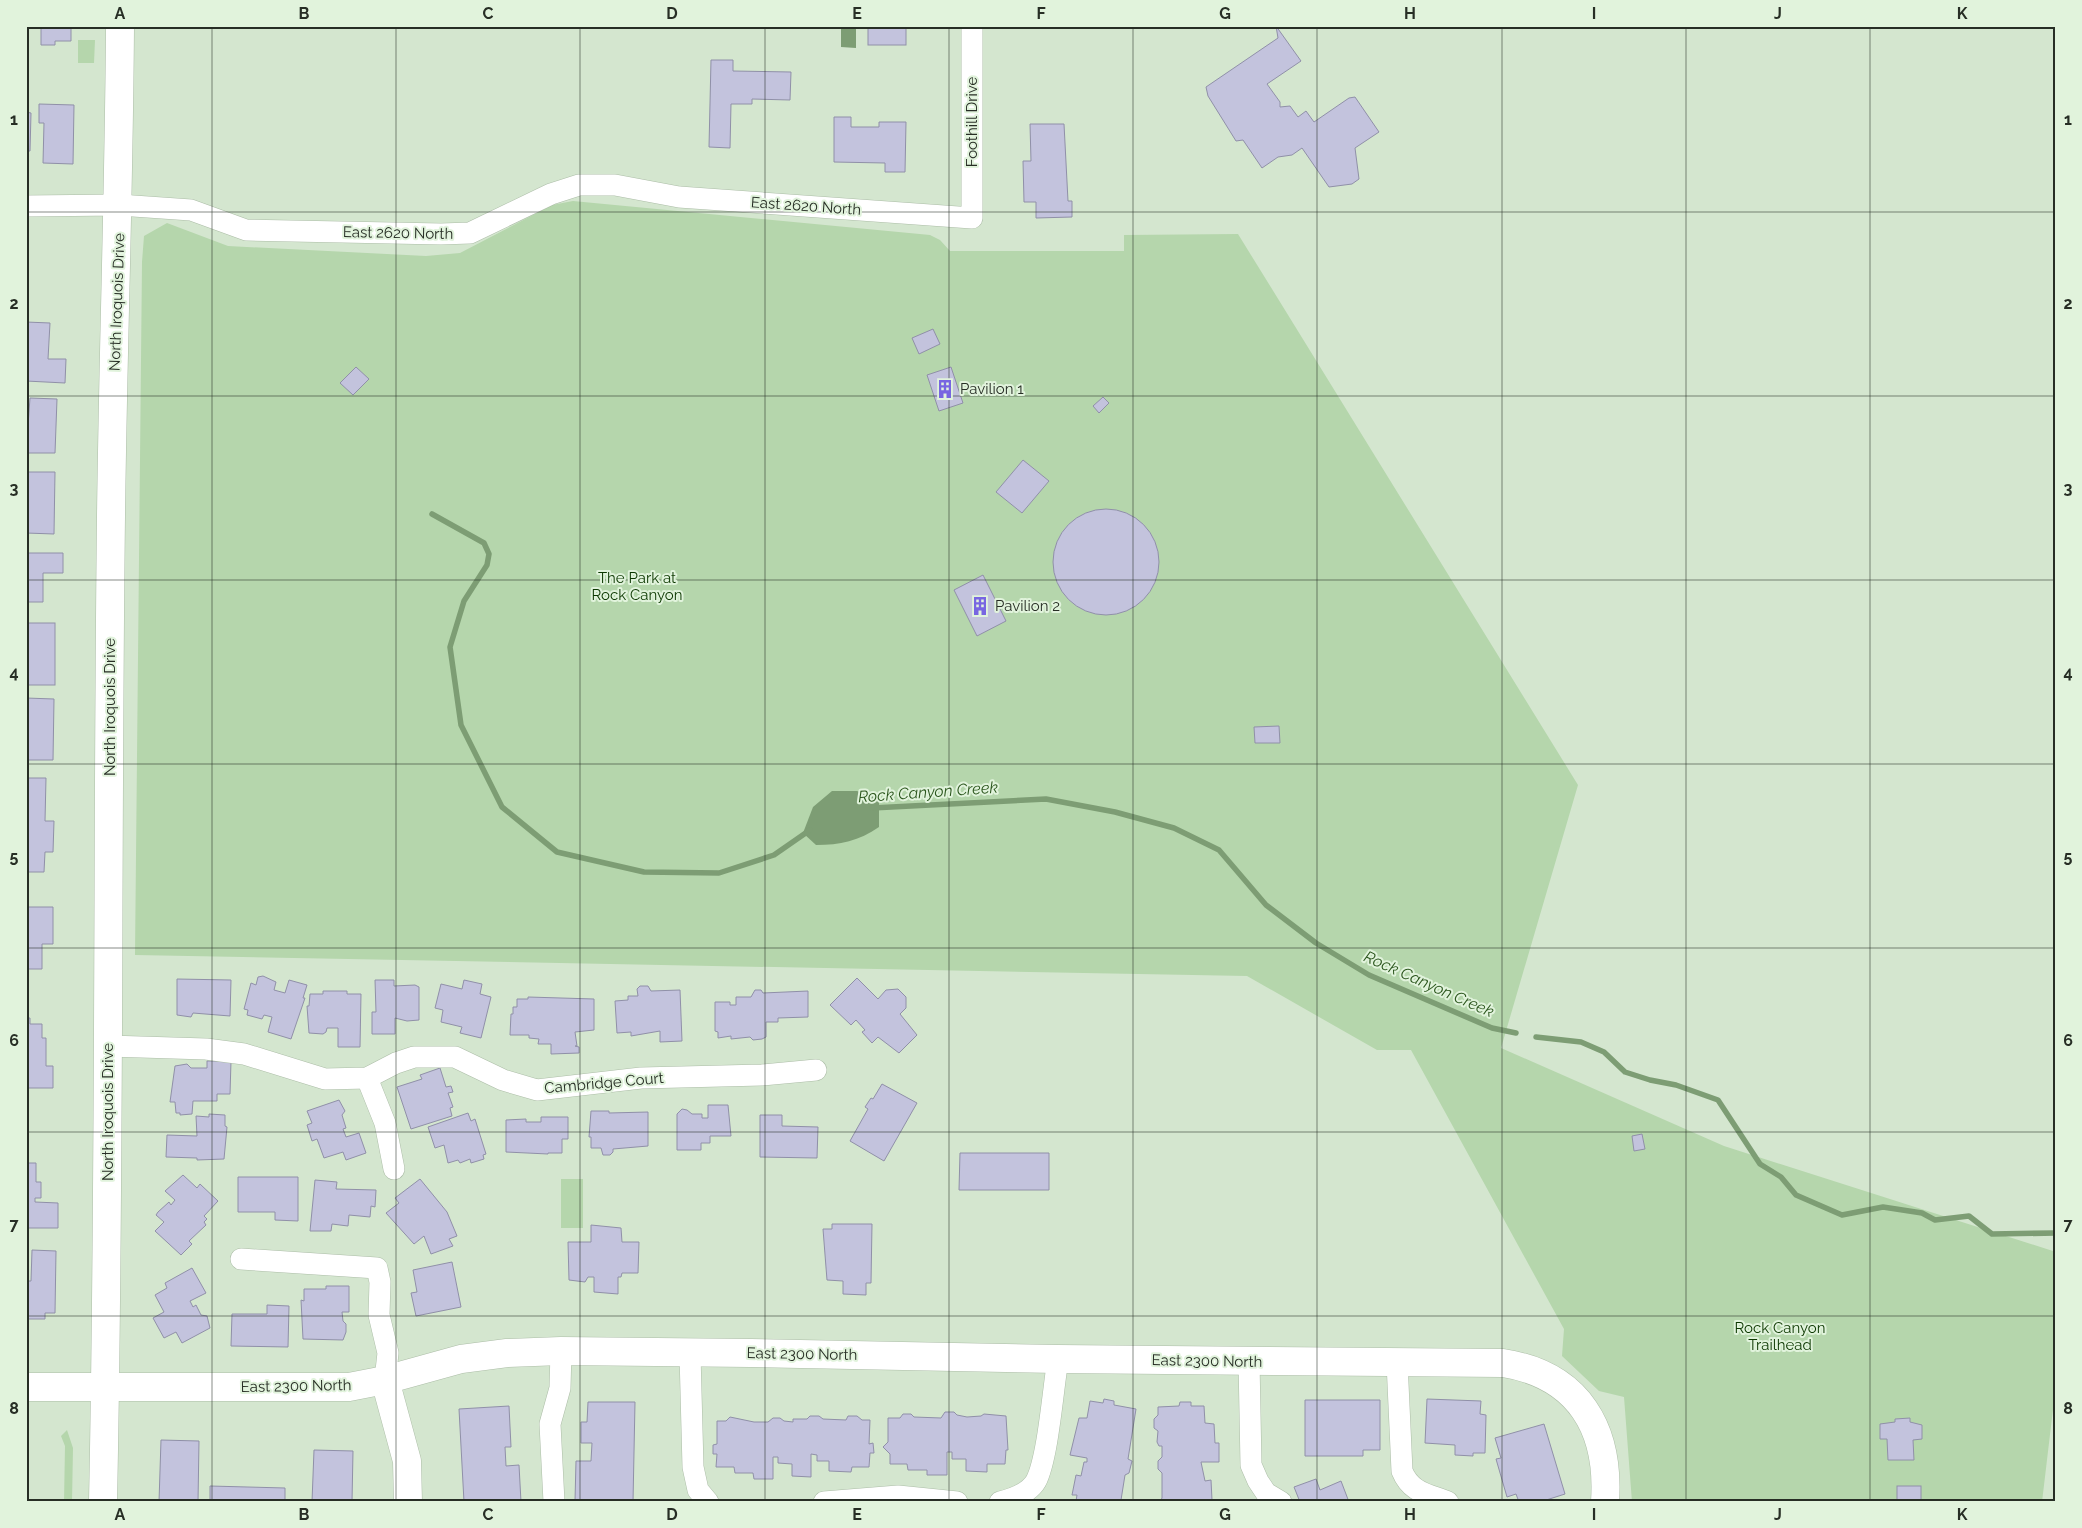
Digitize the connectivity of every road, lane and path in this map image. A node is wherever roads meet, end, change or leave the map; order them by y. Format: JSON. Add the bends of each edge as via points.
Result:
{"nodes":[{"id":1,"x":120,"y":26,"type":"edge"},
{"id":2,"x":972,"y":26,"type":"edge"},
{"id":3,"x":119,"y":205,"type":"junction"},
{"id":4,"x":26,"y":206,"type":"edge"},
{"id":5,"x":972,"y":218,"type":"joint"},
{"id":6,"x":108,"y":1046,"type":"junction"},
{"id":7,"x":816,"y":1070,"type":"dead end"},
{"id":8,"x":367,"y":1078,"type":"junction"},
{"id":9,"x":394,"y":1169,"type":"dead end"},
{"id":10,"x":241,"y":1259,"type":"dead end"},
{"id":11,"x":561,"y":1351,"type":"junction"},
{"id":12,"x":690,"y":1354,"type":"junction"},
{"id":13,"x":1058,"y":1359,"type":"junction"},
{"id":14,"x":1249,"y":1361,"type":"junction"},
{"id":15,"x":1396,"y":1362,"type":"junction"},
{"id":16,"x":385,"y":1380,"type":"junction"},
{"id":17,"x":26,"y":1387,"type":"edge"},
{"id":18,"x":105,"y":1388,"type":"junction"},
{"id":19,"x":103,"y":1502,"type":"edge"},
{"id":20,"x":408,"y":1502,"type":"edge"},
{"id":21,"x":554,"y":1502,"type":"edge"},
{"id":22,"x":708,"y":1502,"type":"edge"},
{"id":23,"x":824,"y":1502,"type":"edge"},
{"id":24,"x":957,"y":1502,"type":"edge"},
{"id":25,"x":1000,"y":1502,"type":"edge"},
{"id":26,"x":1281,"y":1502,"type":"edge"},
{"id":27,"x":1448,"y":1502,"type":"edge"},
{"id":28,"x":1605,"y":1502,"type":"edge"}],
"edges":[{"from":1,"to":3,"type":"street","name":"North Iroquois Drive"},
{"from":2,"to":5,"type":"street","name":"Foothill Drive"},
{"from":3,"to":4,"type":"street","name":"East 2620 North"},
{"from":3,"to":5,"type":"street","name":"East 2620 North","via":[[191,210],[246,230],[470,233],[552,194],[579,185],[615,185],[678,196]]},
{"from":3,"to":6,"type":"street","name":"North Iroquois Drive","via":[[111,514]]},
{"from":6,"to":8,"type":"street","name":"Cambridge Court","via":[[206,1049],[244,1054],[325,1079]]},
{"from":6,"to":18,"type":"street","name":"North Iroquois Drive"},
{"from":7,"to":8,"type":"street","name":"Cambridge Court","via":[[762,1075],[641,1078],[537,1090],[503,1080],[455,1057],[414,1058]]},
{"from":8,"to":9,"type":"street","via":[[385,1123]]},
{"from":10,"to":16,"type":"street","via":[[377,1268],[379,1315],[388,1353]]},
{"from":11,"to":12,"type":"street","name":"East 2300 North"},
{"from":11,"to":16,"type":"street","name":"East 2300 North","via":[[461,1359]]},
{"from":11,"to":21,"type":"street","via":[[560,1388],[550,1424]]},
{"from":12,"to":13,"type":"street","name":"East 2300 North"},
{"from":12,"to":22,"type":"street","via":[[693,1467],[698,1490]]},
{"from":13,"to":14,"type":"street","name":"East 2300 North"},
{"from":13,"to":25,"type":"street","via":[[1042,1460],[1035,1482],[1024,1492]]},
{"from":14,"to":15,"type":"street","name":"East 2300 North"},
{"from":14,"to":26,"type":"street","via":[[1251,1465],[1266,1493]]},
{"from":15,"to":27,"type":"street","via":[[1402,1471],[1406,1482],[1416,1490]]},
{"from":15,"to":28,"type":"street","name":"East 2300 North","via":[[1503,1362],[1545,1375],[1569,1393],[1588,1414],[1602,1445]]},
{"from":16,"to":18,"type":"street","name":"East 2300 North","via":[[349,1387]]},
{"from":16,"to":20,"type":"street","via":[[407,1461]]},
{"from":17,"to":18,"type":"street","name":"East 2300 North"},
{"from":18,"to":19,"type":"street","name":"North Iroquois Drive"},
{"from":23,"to":24,"type":"street","via":[[898,1496]]}]}
